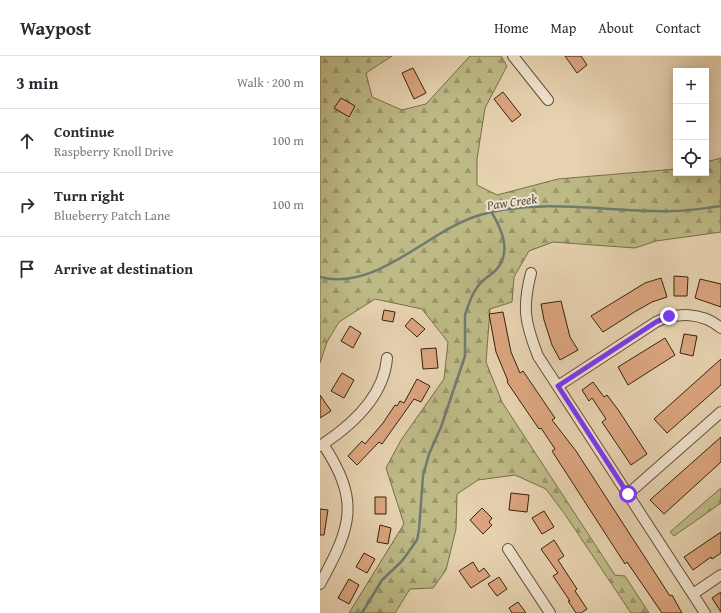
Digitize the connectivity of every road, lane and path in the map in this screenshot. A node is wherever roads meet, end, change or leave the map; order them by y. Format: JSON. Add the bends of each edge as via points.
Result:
{"nodes":[{"id":1,"x":513,"y":56,"type":"edge"},
{"id":2,"x":548,"y":100,"type":"dead end"},
{"id":3,"x":531,"y":273,"type":"dead end"},
{"id":4,"x":721,"y":328,"type":"edge"},
{"id":5,"x":387,"y":358,"type":"dead end"},
{"id":6,"x":558,"y":386,"type":"junction"},
{"id":7,"x":721,"y":412,"type":"edge"},
{"id":8,"x":322,"y":445,"type":"edge"},
{"id":9,"x":628,"y":494,"type":"junction"},
{"id":10,"x":508,"y":549,"type":"dead end"},
{"id":11,"x":721,"y":575,"type":"edge"},
{"id":12,"x":320,"y":584,"type":"edge"},
{"id":13,"x":693,"y":594,"type":"junction"},
{"id":14,"x":550,"y":613,"type":"edge"},
{"id":15,"x":705,"y":613,"type":"edge"}],
"edges":[{"from":1,"to":2,"type":"street"},
{"from":3,"to":6,"type":"street","via":[[525,302],[527,328],[538,356]]},
{"from":4,"to":6,"type":"street","via":[[704,318],[690,315],[669,316]]},
{"from":5,"to":8,"type":"street","via":[[386,372],[374,395],[347,426]]},
{"from":6,"to":9,"type":"street"},
{"from":7,"to":9,"type":"street"},
{"from":8,"to":12,"type":"street","via":[[342,476],[348,512],[341,543]]},
{"from":9,"to":13,"type":"street"},
{"from":10,"to":14,"type":"street"},
{"from":11,"to":13,"type":"street"},
{"from":13,"to":15,"type":"street"}]}
